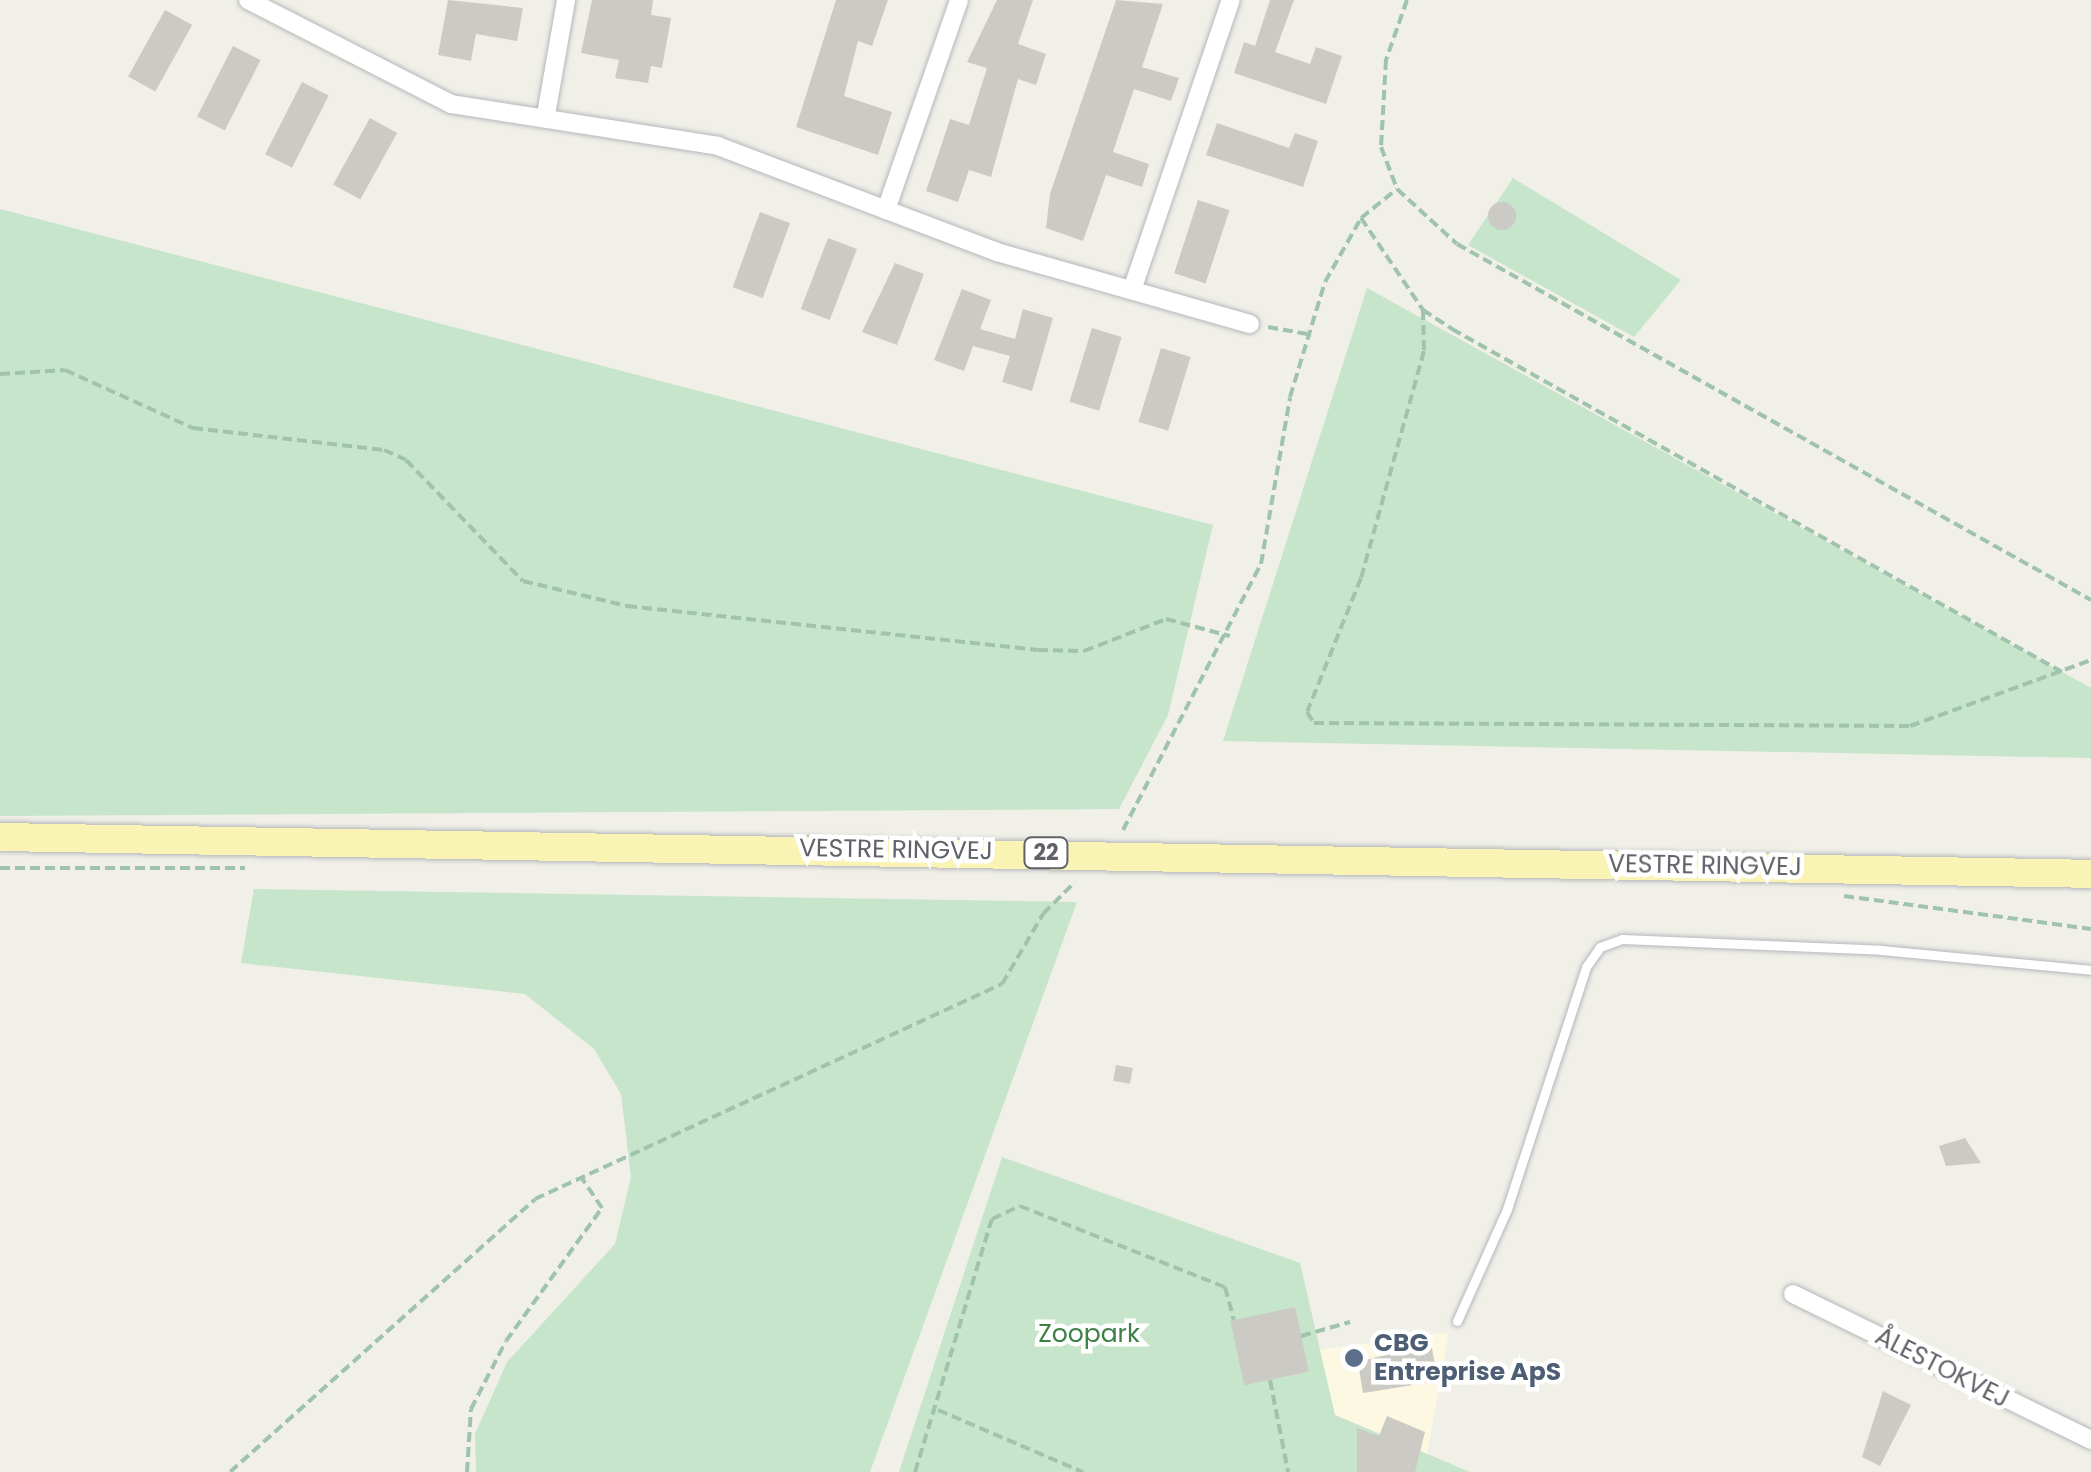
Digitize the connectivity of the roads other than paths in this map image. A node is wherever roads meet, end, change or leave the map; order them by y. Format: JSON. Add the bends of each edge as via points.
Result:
{"nodes":[{"id":1,"x":248,"y":0,"type":"edge"},
{"id":2,"x":566,"y":0,"type":"edge"},
{"id":3,"x":959,"y":0,"type":"edge"},
{"id":4,"x":1232,"y":0,"type":"edge"},
{"id":5,"x":546,"y":115,"type":"junction"},
{"id":6,"x":886,"y":210,"type":"junction"},
{"id":7,"x":1132,"y":290,"type":"junction"},
{"id":8,"x":1250,"y":324,"type":"road end"},
{"id":9,"x":0,"y":838,"type":"edge"},
{"id":10,"x":2091,"y":874,"type":"edge"},
{"id":11,"x":2091,"y":970,"type":"edge"},
{"id":12,"x":1794,"y":1294,"type":"dead end"},
{"id":13,"x":1457,"y":1321,"type":"dead end"},
{"id":14,"x":2091,"y":1440,"type":"edge"}],
"edges":[{"from":1,"to":5,"type":"street","via":[[452,104]]},
{"from":2,"to":5,"type":"street"},
{"from":3,"to":6,"type":"street"},
{"from":4,"to":7,"type":"street"},
{"from":5,"to":6,"type":"street","via":[[718,146]]},
{"from":6,"to":7,"type":"street"},
{"from":7,"to":8,"type":"street"},
{"from":9,"to":10,"type":"main road","name":"VESTRE RINGVEJ","number":"22"},
{"from":11,"to":13,"type":"lane","via":[[1881,950],[1622,939],[1600,948],[1586,966],[1508,1209]]},
{"from":12,"to":14,"type":"street","name":"ÅLESTOKVEJ"}]}
